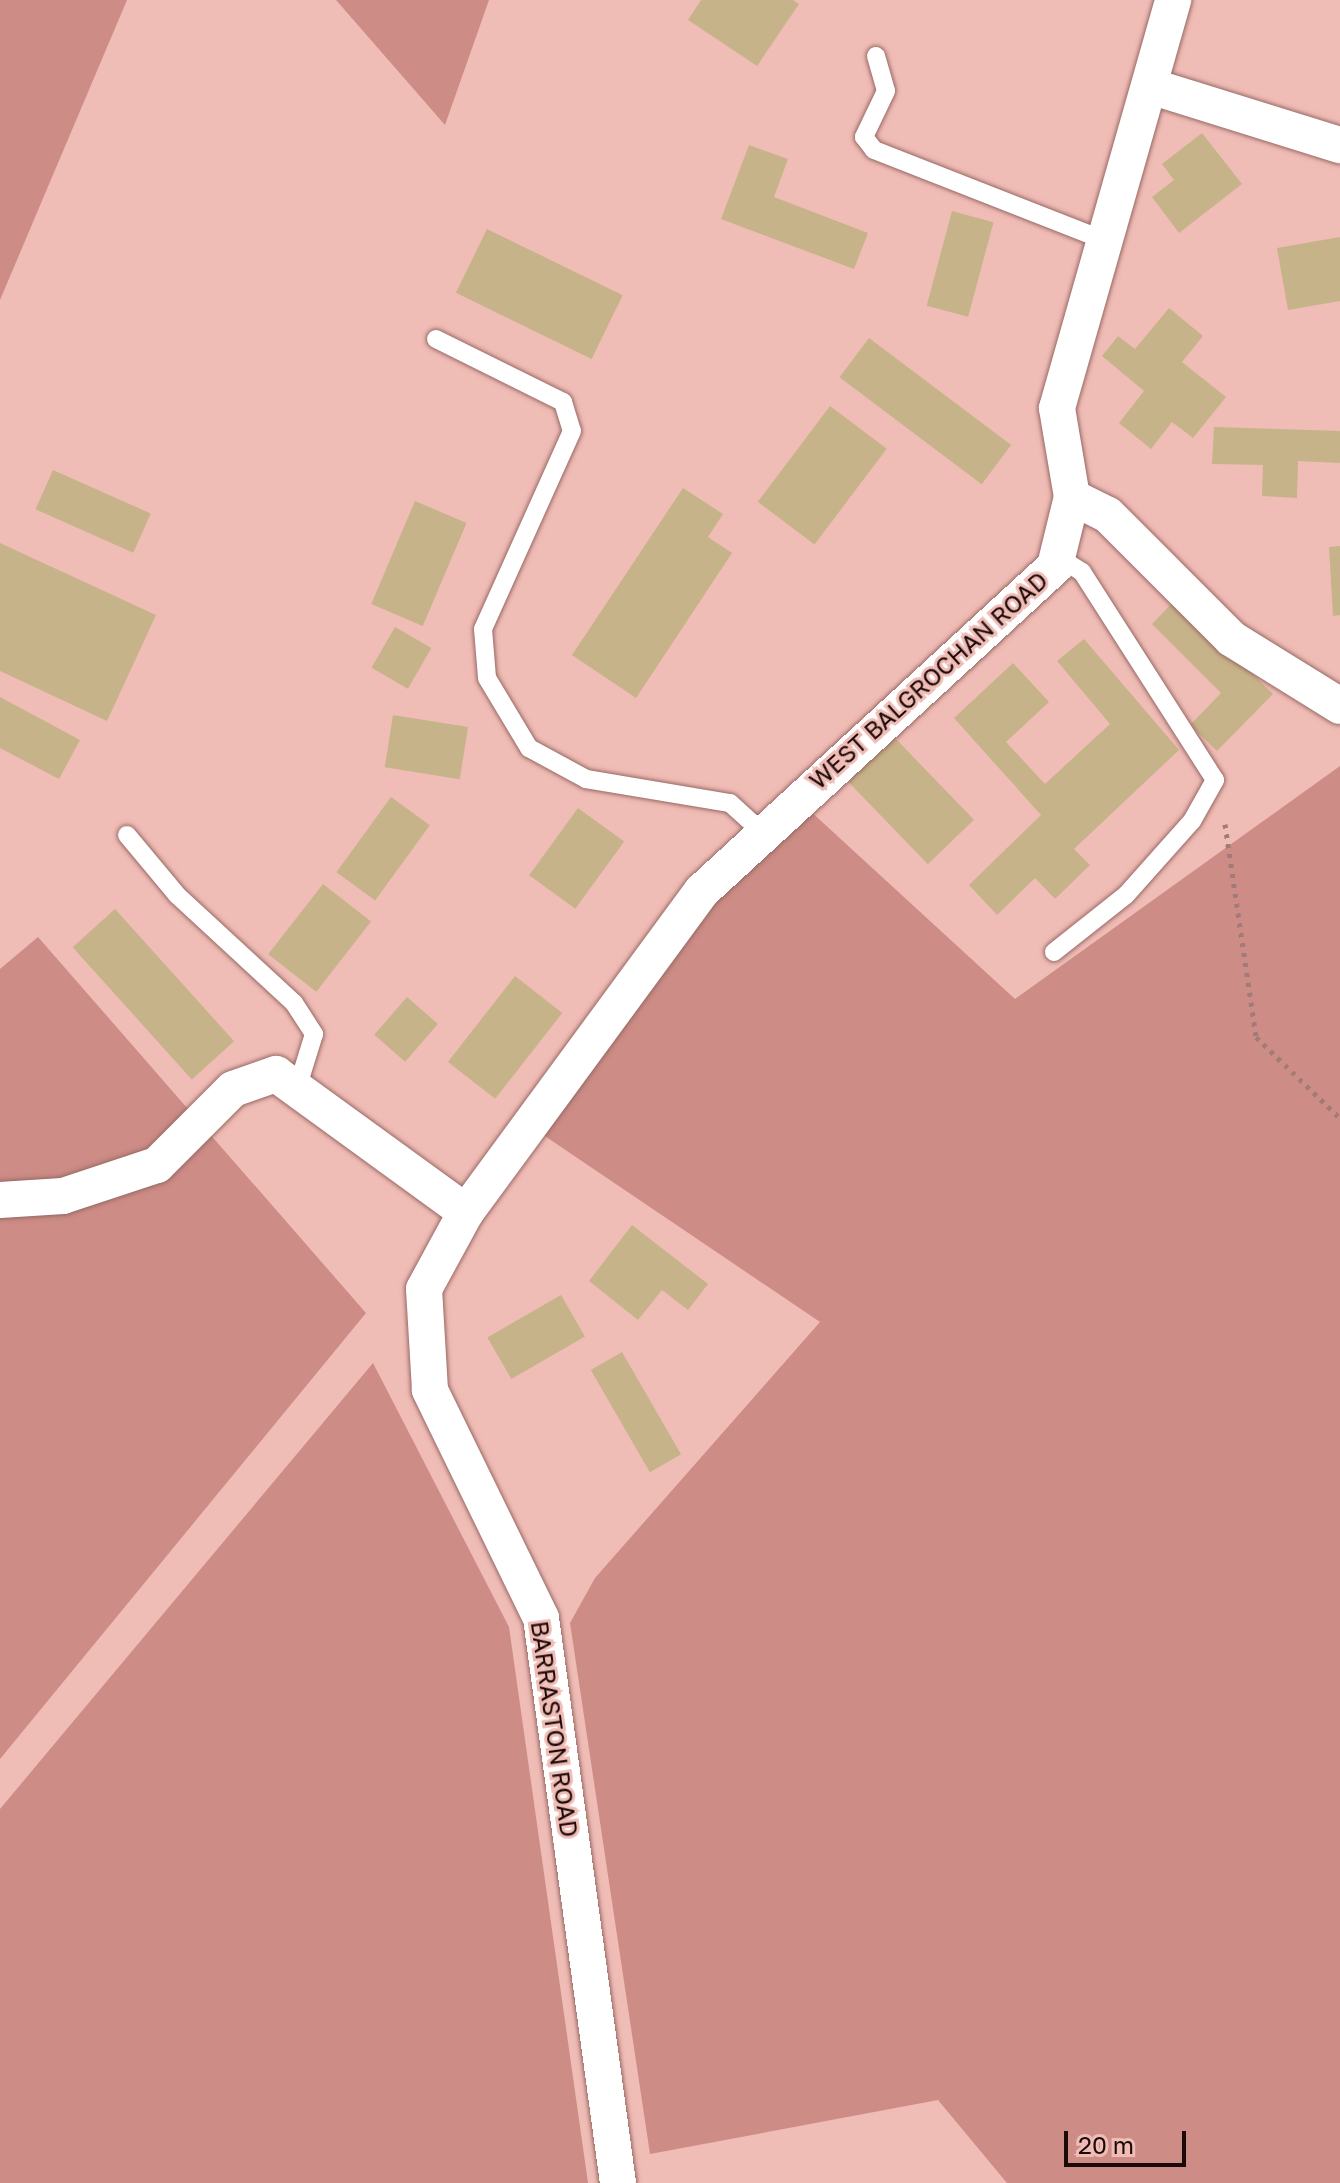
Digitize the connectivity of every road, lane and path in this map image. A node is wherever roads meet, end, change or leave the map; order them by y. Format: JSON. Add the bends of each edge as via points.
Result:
{"nodes":[{"id":1,"x":1173,"y":0,"type":"edge"},
{"id":2,"x":876,"y":56,"type":"dead end"},
{"id":3,"x":1150,"y":86,"type":"junction"},
{"id":4,"x":1340,"y":145,"type":"edge"},
{"id":5,"x":1106,"y":241,"type":"junction"},
{"id":6,"x":436,"y":339,"type":"dead end"},
{"id":7,"x":1072,"y":497,"type":"junction"},
{"id":8,"x":1058,"y":557,"type":"junction"},
{"id":9,"x":1340,"y":706,"type":"edge"},
{"id":10,"x":1215,"y":780,"type":"junction"},
{"id":11,"x":762,"y":832,"type":"junction"},
{"id":12,"x":127,"y":835,"type":"dead end"},
{"id":13,"x":1054,"y":952,"type":"dead end"},
{"id":14,"x":297,"y":1089,"type":"junction"},
{"id":15,"x":1340,"y":1118,"type":"edge"},
{"id":16,"x":0,"y":1200,"type":"edge"},
{"id":17,"x":466,"y":1212,"type":"junction"},
{"id":18,"x":618,"y":2183,"type":"edge"}],
"edges":[{"from":1,"to":3,"type":"street","name":"WEST BALGROCHAN ROAD"},
{"from":2,"to":5,"type":"lane","via":[[886,91],[864,137],[874,150]]},
{"from":3,"to":4,"type":"street"},
{"from":3,"to":5,"type":"street","name":"WEST BALGROCHAN ROAD"},
{"from":5,"to":7,"type":"street","name":"WEST BALGROCHAN ROAD","via":[[1057,408]]},
{"from":6,"to":11,"type":"lane","via":[[563,402],[572,431],[483,629],[487,678],[529,748],[586,779],[730,803]]},
{"from":7,"to":8,"type":"street","name":"WEST BALGROCHAN ROAD"},
{"from":7,"to":9,"type":"street","via":[[1108,515],[1232,639]]},
{"from":8,"to":10,"type":"lane","via":[[1082,572]]},
{"from":8,"to":11,"type":"street","name":"WEST BALGROCHAN ROAD"},
{"from":10,"to":13,"type":"lane","via":[[1192,821],[1126,895]]},
{"from":10,"to":15,"type":"path","via":[[1238,882],[1256,1037]]},
{"from":11,"to":17,"type":"street","name":"WEST BALGROCHAN ROAD","via":[[702,891]]},
{"from":12,"to":14,"type":"lane","via":[[177,895],[294,1003],[314,1034]]},
{"from":14,"to":16,"type":"street","via":[[276,1074],[233,1089],[157,1165],[63,1196]]},
{"from":14,"to":17,"type":"street"},
{"from":17,"to":18,"type":"street","name":"BARRASTON ROAD","via":[[424,1289],[430,1390],[541,1618]]}]}
